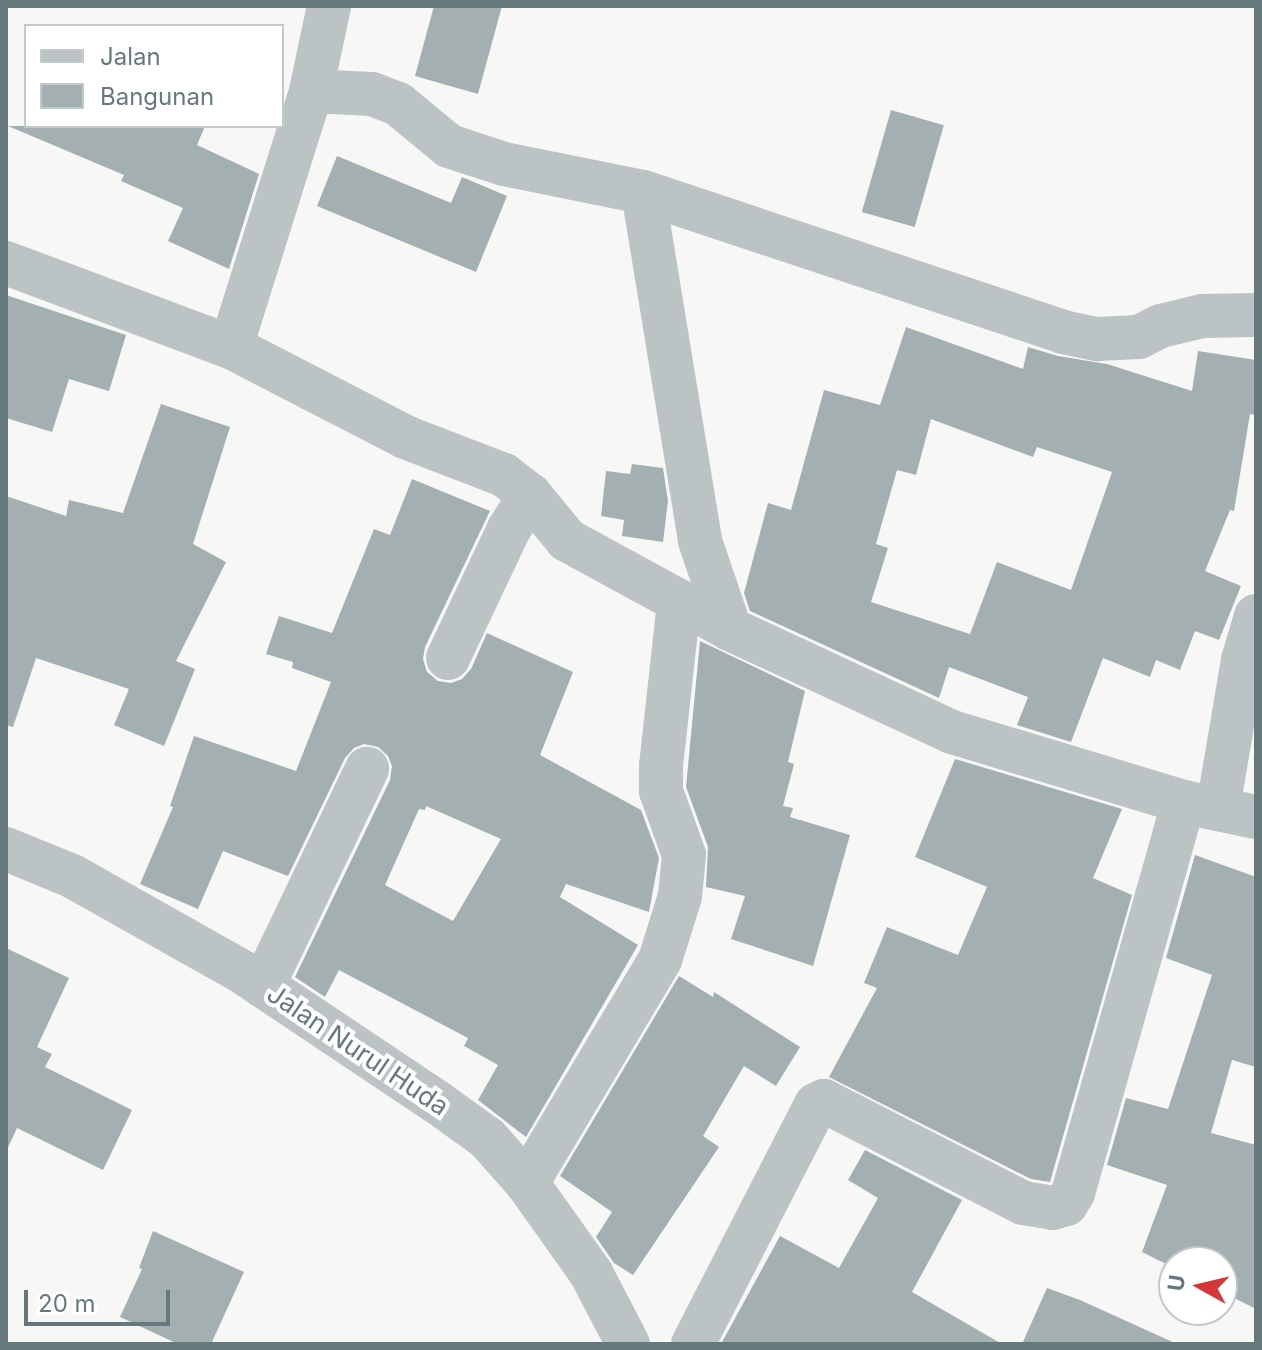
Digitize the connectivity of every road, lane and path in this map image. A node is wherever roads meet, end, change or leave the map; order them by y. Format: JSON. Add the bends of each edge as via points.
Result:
{"nodes":[{"id":1,"x":329,"y":6,"type":"edge"},
{"id":2,"x":311,"y":91,"type":"junction"},
{"id":3,"x":643,"y":192,"type":"junction"},
{"id":4,"x":6,"y":263,"type":"edge"},
{"id":5,"x":1256,"y":315,"type":"edge"},
{"id":6,"x":231,"y":347,"type":"junction"},
{"id":7,"x":530,"y":495,"type":"junction"},
{"id":8,"x":679,"y":603,"type":"junction"},
{"id":9,"x":1256,"y":616,"type":"edge"},
{"id":10,"x":730,"y":629,"type":"junction"},
{"id":11,"x":448,"y":658,"type":"dead end"},
{"id":12,"x":367,"y":769,"type":"dead end"},
{"id":13,"x":1220,"y":809,"type":"edge"},
{"id":14,"x":6,"y":849,"type":"edge"},
{"id":15,"x":263,"y":986,"type":"junction"},
{"id":16,"x":527,"y":1183,"type":"junction"},
{"id":17,"x":628,"y":1344,"type":"edge"},
{"id":18,"x":693,"y":1344,"type":"edge"}],
"edges":[{"from":1,"to":2,"type":"street"},
{"from":2,"to":3,"type":"street","via":[[372,94],[398,104],[449,146],[504,164]]},
{"from":2,"to":6,"type":"street"},
{"from":3,"to":5,"type":"street","via":[[1097,339],[1139,337],[1202,316]]},
{"from":3,"to":10,"type":"street","via":[[700,541]]},
{"from":4,"to":6,"type":"street"},
{"from":6,"to":7,"type":"street","via":[[405,437],[504,475]]},
{"from":7,"to":8,"type":"street","via":[[567,540]]},
{"from":7,"to":11,"type":"street"},
{"from":8,"to":10,"type":"street"},
{"from":8,"to":16,"type":"street","via":[[661,791],[684,855],[680,896],[660,960]]},
{"from":9,"to":13,"type":"street","via":[[1243,660]]},
{"from":10,"to":13,"type":"street","via":[[952,732]]},
{"from":12,"to":15,"type":"street"},
{"from":13,"to":18,"type":"street","via":[[1066,1204],[1053,1208],[1023,1203],[824,1101],[816,1105]]},
{"from":14,"to":15,"type":"street","name":"Jalan Nurul Huda","via":[[72,876]]},
{"from":15,"to":16,"type":"street","name":"Jalan Nurul Huda","via":[[487,1138]]},
{"from":16,"to":17,"type":"street","name":"Jalan Nurul Huda","via":[[591,1273]]}]}
